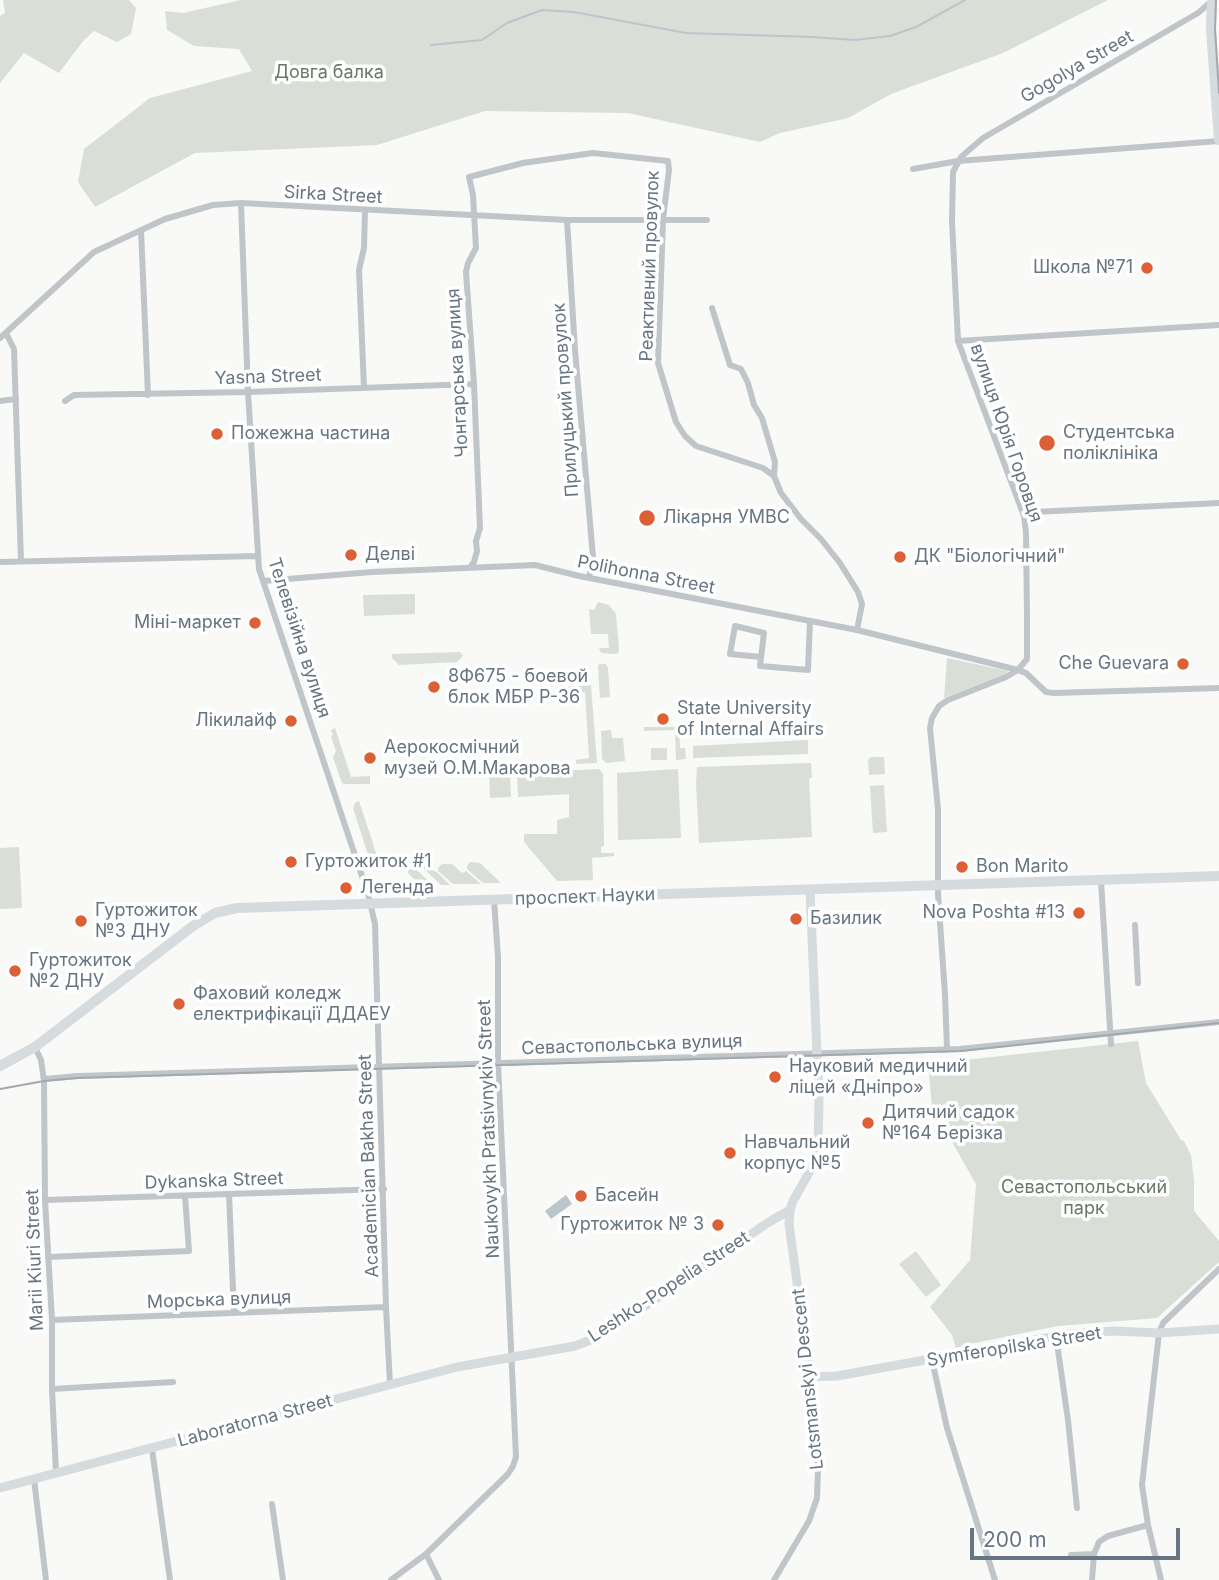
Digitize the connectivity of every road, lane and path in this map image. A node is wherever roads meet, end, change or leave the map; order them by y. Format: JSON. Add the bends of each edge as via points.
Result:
{"nodes":[{"id":1,"x":1213,"y":0,"type":"edge"},
{"id":2,"x":1219,"y":141,"type":"edge"},
{"id":3,"x":958,"y":161,"type":"junction"},
{"id":4,"x":913,"y":169,"type":"dead end"},
{"id":5,"x":468,"y":177,"type":"joint"},
{"id":6,"x":241,"y":204,"type":"junction"},
{"id":7,"x":365,"y":211,"type":"junction"},
{"id":8,"x":474,"y":216,"type":"junction"},
{"id":9,"x":568,"y":220,"type":"junction"},
{"id":10,"x":663,"y":220,"type":"junction"},
{"id":11,"x":707,"y":220,"type":"dead end"},
{"id":12,"x":141,"y":230,"type":"junction"},
{"id":13,"x":712,"y":309,"type":"dead end"},
{"id":14,"x":1219,"y":325,"type":"edge"},
{"id":15,"x":6,"y":333,"type":"junction"},
{"id":16,"x":0,"y":338,"type":"edge"},
{"id":17,"x":958,"y":341,"type":"junction"},
{"id":18,"x":474,"y":384,"type":"junction"},
{"id":19,"x":364,"y":388,"type":"junction"},
{"id":20,"x":248,"y":392,"type":"junction"},
{"id":21,"x":148,"y":395,"type":"junction"},
{"id":22,"x":16,"y":399,"type":"junction"},
{"id":23,"x":0,"y":401,"type":"edge"},
{"id":24,"x":65,"y":401,"type":"dead end"},
{"id":25,"x":774,"y":476,"type":"junction"},
{"id":26,"x":1219,"y":503,"type":"edge"},
{"id":27,"x":1024,"y":516,"type":"junction"},
{"id":28,"x":258,"y":556,"type":"junction"},
{"id":29,"x":21,"y":561,"type":"junction"},
{"id":30,"x":0,"y":562,"type":"edge"},
{"id":31,"x":470,"y":567,"type":"junction"},
{"id":32,"x":589,"y":578,"type":"junction"},
{"id":33,"x":263,"y":581,"type":"junction"},
{"id":34,"x":810,"y":621,"type":"junction"},
{"id":35,"x":857,"y":630,"type":"junction"},
{"id":36,"x":761,"y":657,"type":"junction"},
{"id":37,"x":1018,"y":670,"type":"junction"},
{"id":38,"x":1219,"y":688,"type":"edge"},
{"id":39,"x":1219,"y":876,"type":"edge"},
{"id":40,"x":1101,"y":880,"type":"junction"},
{"id":41,"x":938,"y":885,"type":"junction"},
{"id":42,"x":810,"y":890,"type":"junction"},
{"id":43,"x":494,"y":900,"type":"junction"},
{"id":44,"x":371,"y":904,"type":"junction"},
{"id":45,"x":1135,"y":925,"type":"dead end"},
{"id":46,"x":1138,"y":983,"type":"dead end"},
{"id":47,"x":1219,"y":1022,"type":"edge"},
{"id":48,"x":1111,"y":1034,"type":"junction"},
{"id":49,"x":1111,"y":1044,"type":"dead end"},
{"id":50,"x":35,"y":1047,"type":"junction"},
{"id":51,"x":947,"y":1049,"type":"junction"},
{"id":52,"x":816,"y":1053,"type":"junction"},
{"id":53,"x":498,"y":1063,"type":"junction"},
{"id":54,"x":0,"y":1066,"type":"edge"},
{"id":55,"x":380,"y":1067,"type":"junction"},
{"id":56,"x":44,"y":1079,"type":"junction"},
{"id":57,"x":384,"y":1189,"type":"junction"},
{"id":58,"x":229,"y":1194,"type":"junction"},
{"id":59,"x":185,"y":1196,"type":"junction"},
{"id":60,"x":45,"y":1200,"type":"junction"},
{"id":61,"x":790,"y":1210,"type":"junction"},
{"id":62,"x":48,"y":1257,"type":"junction"},
{"id":63,"x":1219,"y":1269,"type":"edge"},
{"id":64,"x":386,"y":1307,"type":"junction"},
{"id":65,"x":234,"y":1313,"type":"junction"},
{"id":66,"x":52,"y":1320,"type":"junction"},
{"id":67,"x":1219,"y":1329,"type":"edge"},
{"id":68,"x":1159,"y":1333,"type":"junction"},
{"id":69,"x":1056,"y":1336,"type":"junction"},
{"id":70,"x":511,"y":1358,"type":"junction"},
{"id":71,"x":932,"y":1360,"type":"junction"},
{"id":72,"x":810,"y":1377,"type":"junction"},
{"id":73,"x":173,"y":1382,"type":"dead end"},
{"id":74,"x":390,"y":1385,"type":"junction"},
{"id":75,"x":52,"y":1389,"type":"junction"},
{"id":76,"x":152,"y":1449,"type":"junction"},
{"id":77,"x":56,"y":1473,"type":"junction"},
{"id":78,"x":34,"y":1479,"type":"junction"},
{"id":79,"x":0,"y":1488,"type":"edge"},
{"id":80,"x":272,"y":1504,"type":"dead end"},
{"id":81,"x":1077,"y":1508,"type":"dead end"},
{"id":82,"x":1148,"y":1525,"type":"junction"},
{"id":83,"x":426,"y":1554,"type":"junction"},
{"id":84,"x":1094,"y":1554,"type":"junction"},
{"id":85,"x":1072,"y":1555,"type":"dead end"},
{"id":86,"x":46,"y":1580,"type":"edge"},
{"id":87,"x":170,"y":1580,"type":"edge"},
{"id":88,"x":283,"y":1580,"type":"edge"},
{"id":89,"x":391,"y":1580,"type":"edge"},
{"id":90,"x":439,"y":1580,"type":"edge"},
{"id":91,"x":774,"y":1580,"type":"edge"},
{"id":92,"x":995,"y":1580,"type":"edge"},
{"id":93,"x":1092,"y":1580,"type":"edge"},
{"id":94,"x":1161,"y":1580,"type":"edge"}],
"edges":[{"from":1,"to":2,"type":"main road"},
{"from":1,"to":3,"type":"street","name":"Gogolya Street","via":[[983,138]]},
{"from":2,"to":3,"type":"street"},
{"from":3,"to":4,"type":"street"},
{"from":3,"to":17,"type":"street","name":"вулиця Юрія Горовця","via":[[953,172],[952,220]]},
{"from":5,"to":8,"type":"street","name":"Чонгарська вулиця"},
{"from":5,"to":10,"type":"street","name":"Реактивний провулок","via":[[593,153],[668,161]]},
{"from":6,"to":7,"type":"street","name":"Sirka Street"},
{"from":6,"to":12,"type":"street","name":"Sirka Street","via":[[213,205]]},
{"from":6,"to":20,"type":"street","name":"Телевізійна вулиця"},
{"from":7,"to":8,"type":"street","name":"Sirka Street"},
{"from":7,"to":19,"type":"street","via":[[359,270]]},
{"from":8,"to":9,"type":"street","name":"Sirka Street"},
{"from":8,"to":18,"type":"street","name":"Чонгарська вулиця","via":[[476,247],[466,272]]},
{"from":9,"to":10,"type":"street","name":"Sirka Street"},
{"from":9,"to":32,"type":"street","name":"Прилуцький провулок","via":[[593,556]]},
{"from":10,"to":11,"type":"street","name":"Sirka Street"},
{"from":10,"to":25,"type":"street","name":"Реактивний провулок","via":[[657,363],[676,422],[696,446],[763,468]]},
{"from":12,"to":15,"type":"street","name":"Sirka Street","via":[[94,252]]},
{"from":12,"to":21,"type":"street"},
{"from":13,"to":25,"type":"street","via":[[730,365],[741,369],[762,418],[775,462]]},
{"from":14,"to":17,"type":"street"},
{"from":15,"to":16,"type":"street","name":"Sirka Street"},
{"from":15,"to":22,"type":"street","via":[[14,349]]},
{"from":17,"to":27,"type":"street","name":"вулиця Юрія Горовця"},
{"from":18,"to":19,"type":"street","name":"Yasna Street"},
{"from":18,"to":31,"type":"street","name":"Чонгарська вулиця","via":[[480,528]]},
{"from":19,"to":20,"type":"street","name":"Yasna Street"},
{"from":20,"to":21,"type":"street","name":"Yasna Street"},
{"from":20,"to":28,"type":"street","name":"Телевізійна вулиця"},
{"from":21,"to":24,"type":"street","name":"Yasna Street","via":[[74,396]]},
{"from":22,"to":23,"type":"street"},
{"from":22,"to":29,"type":"street"},
{"from":25,"to":35,"type":"street","via":[[789,505],[841,563],[858,592],[862,604]]},
{"from":26,"to":27,"type":"street"},
{"from":27,"to":37,"type":"street","name":"вулиця Юрія Горовця","via":[[1027,659]]},
{"from":28,"to":29,"type":"street"},
{"from":28,"to":33,"type":"street","name":"Телевізійна вулиця"},
{"from":29,"to":30,"type":"street"},
{"from":31,"to":32,"type":"street","name":"Polihonna Street","via":[[535,565]]},
{"from":31,"to":33,"type":"street","name":"Polihonna Street"},
{"from":32,"to":34,"type":"street","name":"Polihonna Street"},
{"from":33,"to":44,"type":"street","name":"Телевізійна вулиця"},
{"from":34,"to":35,"type":"street","name":"Polihonna Street"},
{"from":34,"to":36,"type":"street","via":[[808,670],[760,666]]},
{"from":35,"to":37,"type":"street","name":"Polihonna Street"},
{"from":36,"to":36,"type":"street","via":[[764,633],[735,626],[730,654]]},
{"from":37,"to":38,"type":"street","via":[[1054,693]]},
{"from":37,"to":41,"type":"street","via":[[948,700],[932,718]]},
{"from":39,"to":40,"type":"main road","name":"проспект Науки"},
{"from":40,"to":41,"type":"main road","name":"проспект Науки"},
{"from":40,"to":48,"type":"street"},
{"from":41,"to":42,"type":"main road","name":"проспект Науки"},
{"from":41,"to":51,"type":"street"},
{"from":42,"to":43,"type":"main road","name":"проспект Науки"},
{"from":42,"to":52,"type":"main road"},
{"from":43,"to":44,"type":"main road","name":"проспект Науки"},
{"from":43,"to":53,"type":"street","name":"Naukovykh Pratsivnykiv Street"},
{"from":44,"to":50,"type":"main road","name":"проспект Науки","via":[[237,908],[210,916]]},
{"from":44,"to":55,"type":"street","name":"Academician Bakha Street"},
{"from":45,"to":46,"type":"street"},
{"from":47,"to":48,"type":"street","name":"Севастопольська вулиця"},
{"from":48,"to":49,"type":"street"},
{"from":48,"to":51,"type":"street","name":"Севастопольська вулиця"},
{"from":50,"to":54,"type":"main road","name":"проспект Науки"},
{"from":50,"to":56,"type":"street","name":"Marii Kiuri Street"},
{"from":51,"to":52,"type":"street","name":"Севастопольська вулиця"},
{"from":52,"to":53,"type":"street","name":"Севастопольська вулиця"},
{"from":52,"to":61,"type":"main road","via":[[818,1144]]},
{"from":53,"to":55,"type":"street","name":"Севастопольська вулиця"},
{"from":53,"to":70,"type":"street","name":"Naukovykh Pratsivnykiv Street"},
{"from":55,"to":56,"type":"street","name":"Севастопольська вулиця"},
{"from":55,"to":57,"type":"street","name":"Academician Bakha Street"},
{"from":56,"to":60,"type":"street","name":"Marii Kiuri Street"},
{"from":57,"to":58,"type":"street","name":"Dykanska Street"},
{"from":57,"to":64,"type":"street","name":"Academician Bakha Street"},
{"from":58,"to":59,"type":"street","name":"Dykanska Street"},
{"from":58,"to":65,"type":"street"},
{"from":59,"to":60,"type":"street","name":"Dykanska Street"},
{"from":59,"to":62,"type":"street","via":[[189,1251]]},
{"from":60,"to":62,"type":"street","name":"Marii Kiuri Street"},
{"from":61,"to":70,"type":"main road","name":"Leshko-Popelia Street","via":[[598,1337]]},
{"from":61,"to":72,"type":"main road","name":"Lotsmanskyi Descent"},
{"from":62,"to":66,"type":"street","name":"Marii Kiuri Street"},
{"from":63,"to":68,"type":"street","via":[[1163,1323]]},
{"from":64,"to":65,"type":"street","name":"Морська вулиця"},
{"from":64,"to":74,"type":"street","name":"Academician Bakha Street"},
{"from":65,"to":66,"type":"street","name":"Морська вулиця"},
{"from":66,"to":75,"type":"street","name":"Marii Kiuri Street"},
{"from":67,"to":68,"type":"main road","name":"Symferopilska Street"},
{"from":68,"to":69,"type":"main road","name":"Symferopilska Street"},
{"from":68,"to":82,"type":"street","via":[[1142,1485]]},
{"from":69,"to":71,"type":"main road","name":"Symferopilska Street"},
{"from":69,"to":81,"type":"street"},
{"from":70,"to":74,"type":"main road","name":"Laboratorna Street"},
{"from":70,"to":83,"type":"street","via":[[513,1466]]},
{"from":71,"to":72,"type":"main road","name":"Symferopilska Street"},
{"from":71,"to":92,"type":"street","via":[[947,1428]]},
{"from":72,"to":91,"type":"street","name":"Lotsmanskyi Descent","via":[[817,1498],[809,1521]]},
{"from":73,"to":75,"type":"street"},
{"from":74,"to":76,"type":"main road","name":"Laboratorna Street"},
{"from":75,"to":77,"type":"street","name":"Marii Kiuri Street"},
{"from":76,"to":77,"type":"main road","name":"Laboratorna Street"},
{"from":76,"to":87,"type":"street"},
{"from":77,"to":78,"type":"main road","name":"Laboratorna Street"},
{"from":78,"to":79,"type":"main road","name":"Laboratorna Street"},
{"from":78,"to":86,"type":"street"},
{"from":80,"to":88,"type":"street"},
{"from":82,"to":84,"type":"street","via":[[1108,1536]]},
{"from":82,"to":94,"type":"street"},
{"from":83,"to":89,"type":"street"},
{"from":83,"to":90,"type":"street"},
{"from":84,"to":85,"type":"street"},
{"from":84,"to":93,"type":"street"}]}
